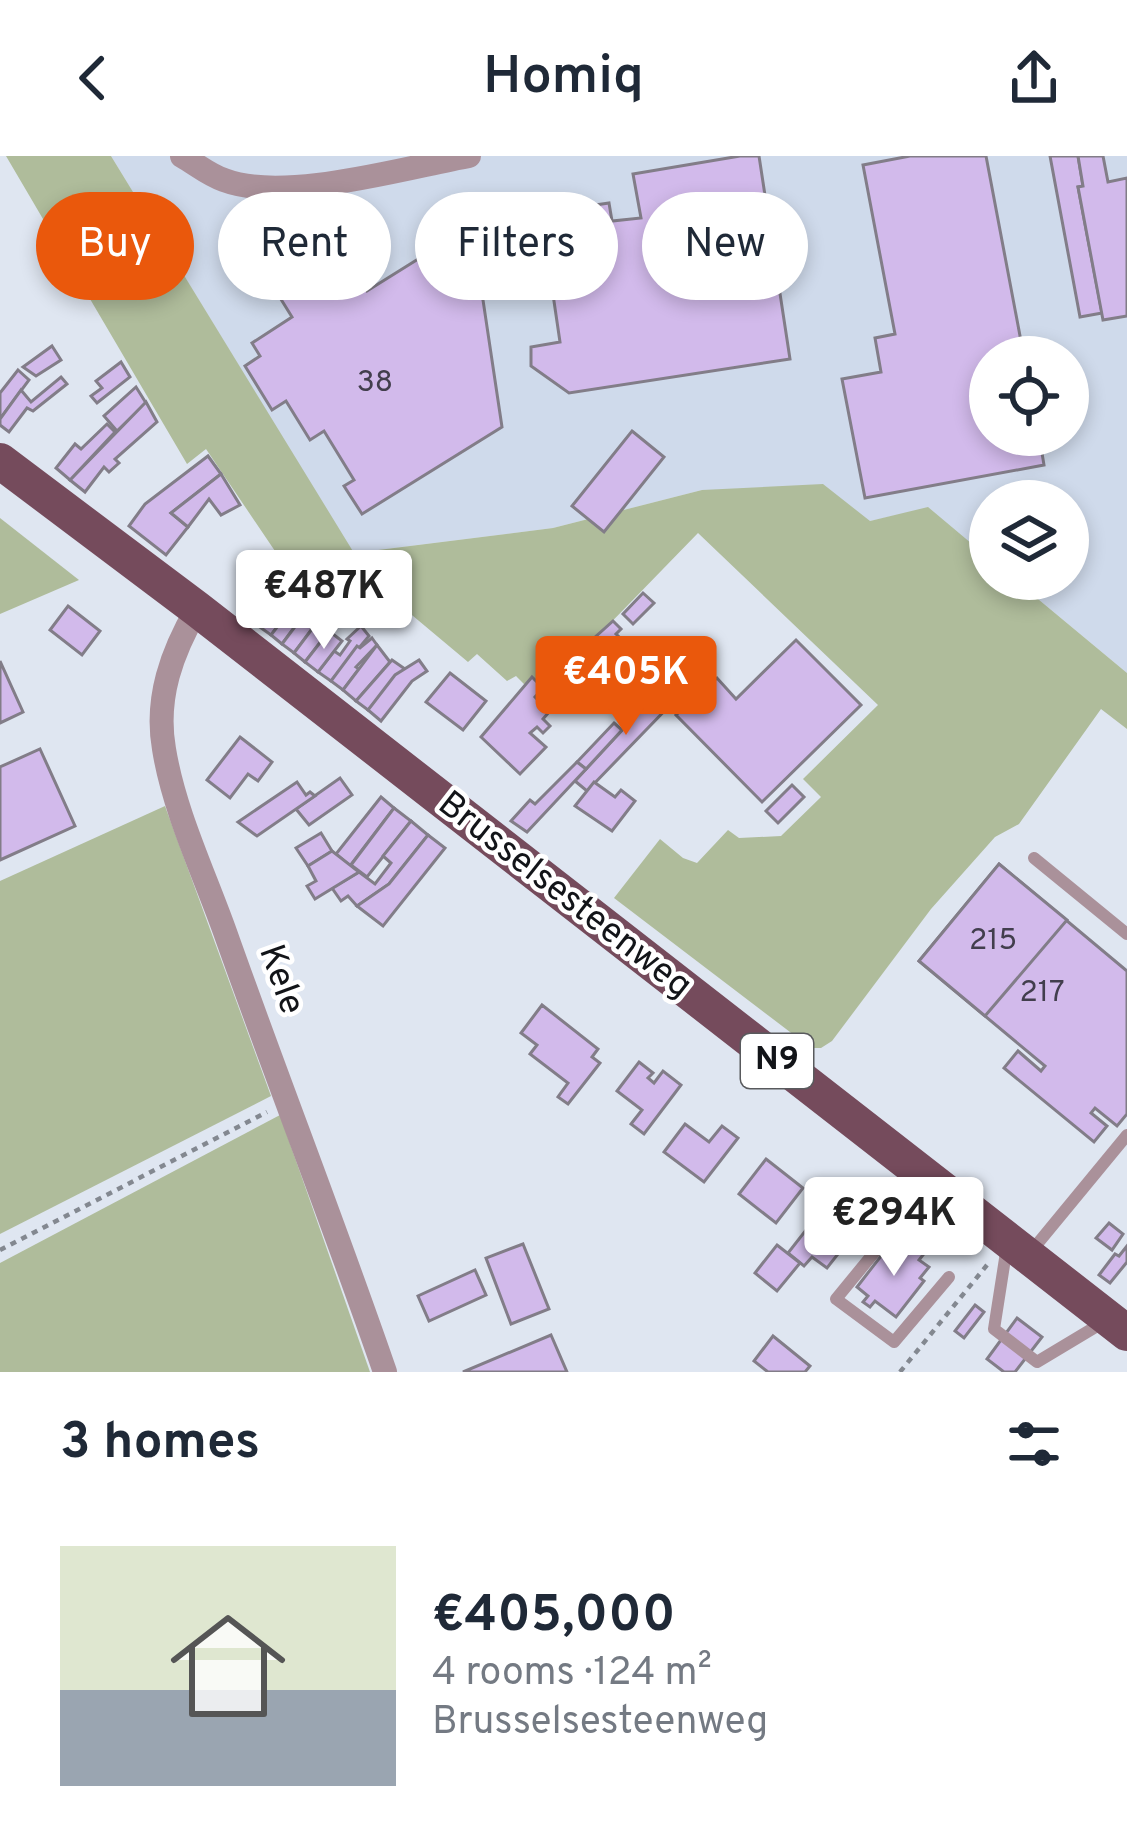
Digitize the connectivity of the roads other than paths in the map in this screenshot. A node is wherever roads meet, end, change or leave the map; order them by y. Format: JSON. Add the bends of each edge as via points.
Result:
{"nodes":[{"id":1,"x":182,"y":156,"type":"edge"},
{"id":2,"x":469,"y":156,"type":"edge"},
{"id":3,"x":0,"y":461,"type":"edge"},
{"id":4,"x":197,"y":610,"type":"junction"},
{"id":5,"x":1034,"y":858,"type":"dead end"},
{"id":6,"x":1127,"y":934,"type":"edge"},
{"id":7,"x":1127,"y":1135,"type":"edge"},
{"id":8,"x":933,"y":1182,"type":"junction"},
{"id":9,"x":1018,"y":1247,"type":"junction"},
{"id":10,"x":949,"y":1277,"type":"dead end"},
{"id":11,"x":1118,"y":1326,"type":"edge"},
{"id":12,"x":385,"y":1372,"type":"edge"}],
"edges":[{"from":1,"to":2,"type":"street","via":[[222,180],[256,188]]},
{"from":3,"to":4,"type":"main road","name":"Brusselsesteenweg","number":"N9"},
{"from":4,"to":8,"type":"main road","name":"Brusselsesteenweg","number":"N9"},
{"from":4,"to":12,"type":"street","name":"Kele","via":[[174,648],[163,746]]},
{"from":5,"to":6,"type":"lane"},
{"from":7,"to":9,"type":"lane"},
{"from":8,"to":9,"type":"main road","name":"Brusselsesteenweg","number":"N9"},
{"from":8,"to":10,"type":"lane","via":[[836,1299],[894,1342]]},
{"from":9,"to":11,"type":"main road","name":"Brusselsesteenweg","number":"N9"},
{"from":9,"to":11,"type":"lane","via":[[994,1329],[1037,1362]]}]}
